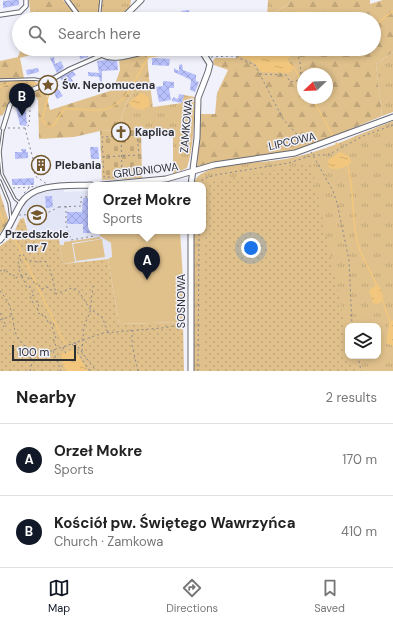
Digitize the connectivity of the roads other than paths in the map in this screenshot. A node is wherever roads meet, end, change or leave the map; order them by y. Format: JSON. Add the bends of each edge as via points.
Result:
{"nodes":[{"id":1,"x":26,"y":0,"type":"edge"},
{"id":2,"x":67,"y":0,"type":"edge"},
{"id":3,"x":101,"y":0,"type":"edge"},
{"id":4,"x":141,"y":0,"type":"edge"},
{"id":5,"x":20,"y":12,"type":"edge"},
{"id":6,"x":76,"y":12,"type":"edge"},
{"id":7,"x":100,"y":12,"type":"edge"},
{"id":8,"x":129,"y":12,"type":"edge"},
{"id":9,"x":12,"y":13,"type":"edge"},
{"id":10,"x":0,"y":15,"type":"edge"},
{"id":11,"x":100,"y":56,"type":"edge"},
{"id":12,"x":106,"y":56,"type":"edge"},
{"id":13,"x":123,"y":56,"type":"edge"},
{"id":14,"x":205,"y":56,"type":"edge"},
{"id":15,"x":0,"y":80,"type":"edge"},
{"id":16,"x":47,"y":82,"type":"junction"},
{"id":17,"x":393,"y":117,"type":"edge"},
{"id":18,"x":5,"y":128,"type":"joint"},
{"id":19,"x":192,"y":172,"type":"junction"},
{"id":20,"x":2,"y":174,"type":"junction"},
{"id":21,"x":0,"y":176,"type":"edge"},
{"id":22,"x":0,"y":181,"type":"edge"},
{"id":23,"x":135,"y":182,"type":"edge"},
{"id":24,"x":191,"y":182,"type":"edge"},
{"id":25,"x":88,"y":185,"type":"edge"},
{"id":26,"x":19,"y":202,"type":"junction"},
{"id":27,"x":12,"y":222,"type":"junction"},
{"id":28,"x":191,"y":234,"type":"edge"},
{"id":29,"x":0,"y":240,"type":"edge"},
{"id":30,"x":191,"y":371,"type":"edge"}],
"edges":[{"from":1,"to":5,"type":"street","via":[[26,6]]},
{"from":2,"to":6,"type":"street"},
{"from":3,"to":7,"type":"lane"},
{"from":4,"to":8,"type":"street"},
{"from":9,"to":10,"type":"street"},
{"from":11,"to":16,"type":"street"},
{"from":12,"to":13,"type":"street"},
{"from":14,"to":19,"type":"street","name":"ZAMKOWA","via":[[210,68],[198,98],[197,138]]},
{"from":15,"to":16,"type":"lane","via":[[34,79]]},
{"from":16,"to":18,"type":"street","via":[[13,99],[7,110]]},
{"from":17,"to":19,"type":"street","name":"LIPCOWA","via":[[310,149],[214,165]]},
{"from":18,"to":20,"type":"lane","via":[[0,152]]},
{"from":19,"to":23,"type":"street","name":"GRUDNIOWA","via":[[166,179]]},
{"from":19,"to":24,"type":"street"},
{"from":20,"to":21,"type":"lane"},
{"from":20,"to":26,"type":"lane"},
{"from":22,"to":27,"type":"lane","via":[[9,203]]},
{"from":25,"to":26,"type":"street","via":[[46,188]]},
{"from":26,"to":27,"type":"street"},
{"from":27,"to":29,"type":"street"},
{"from":28,"to":30,"type":"street","name":"SOSNOWA"}]}
